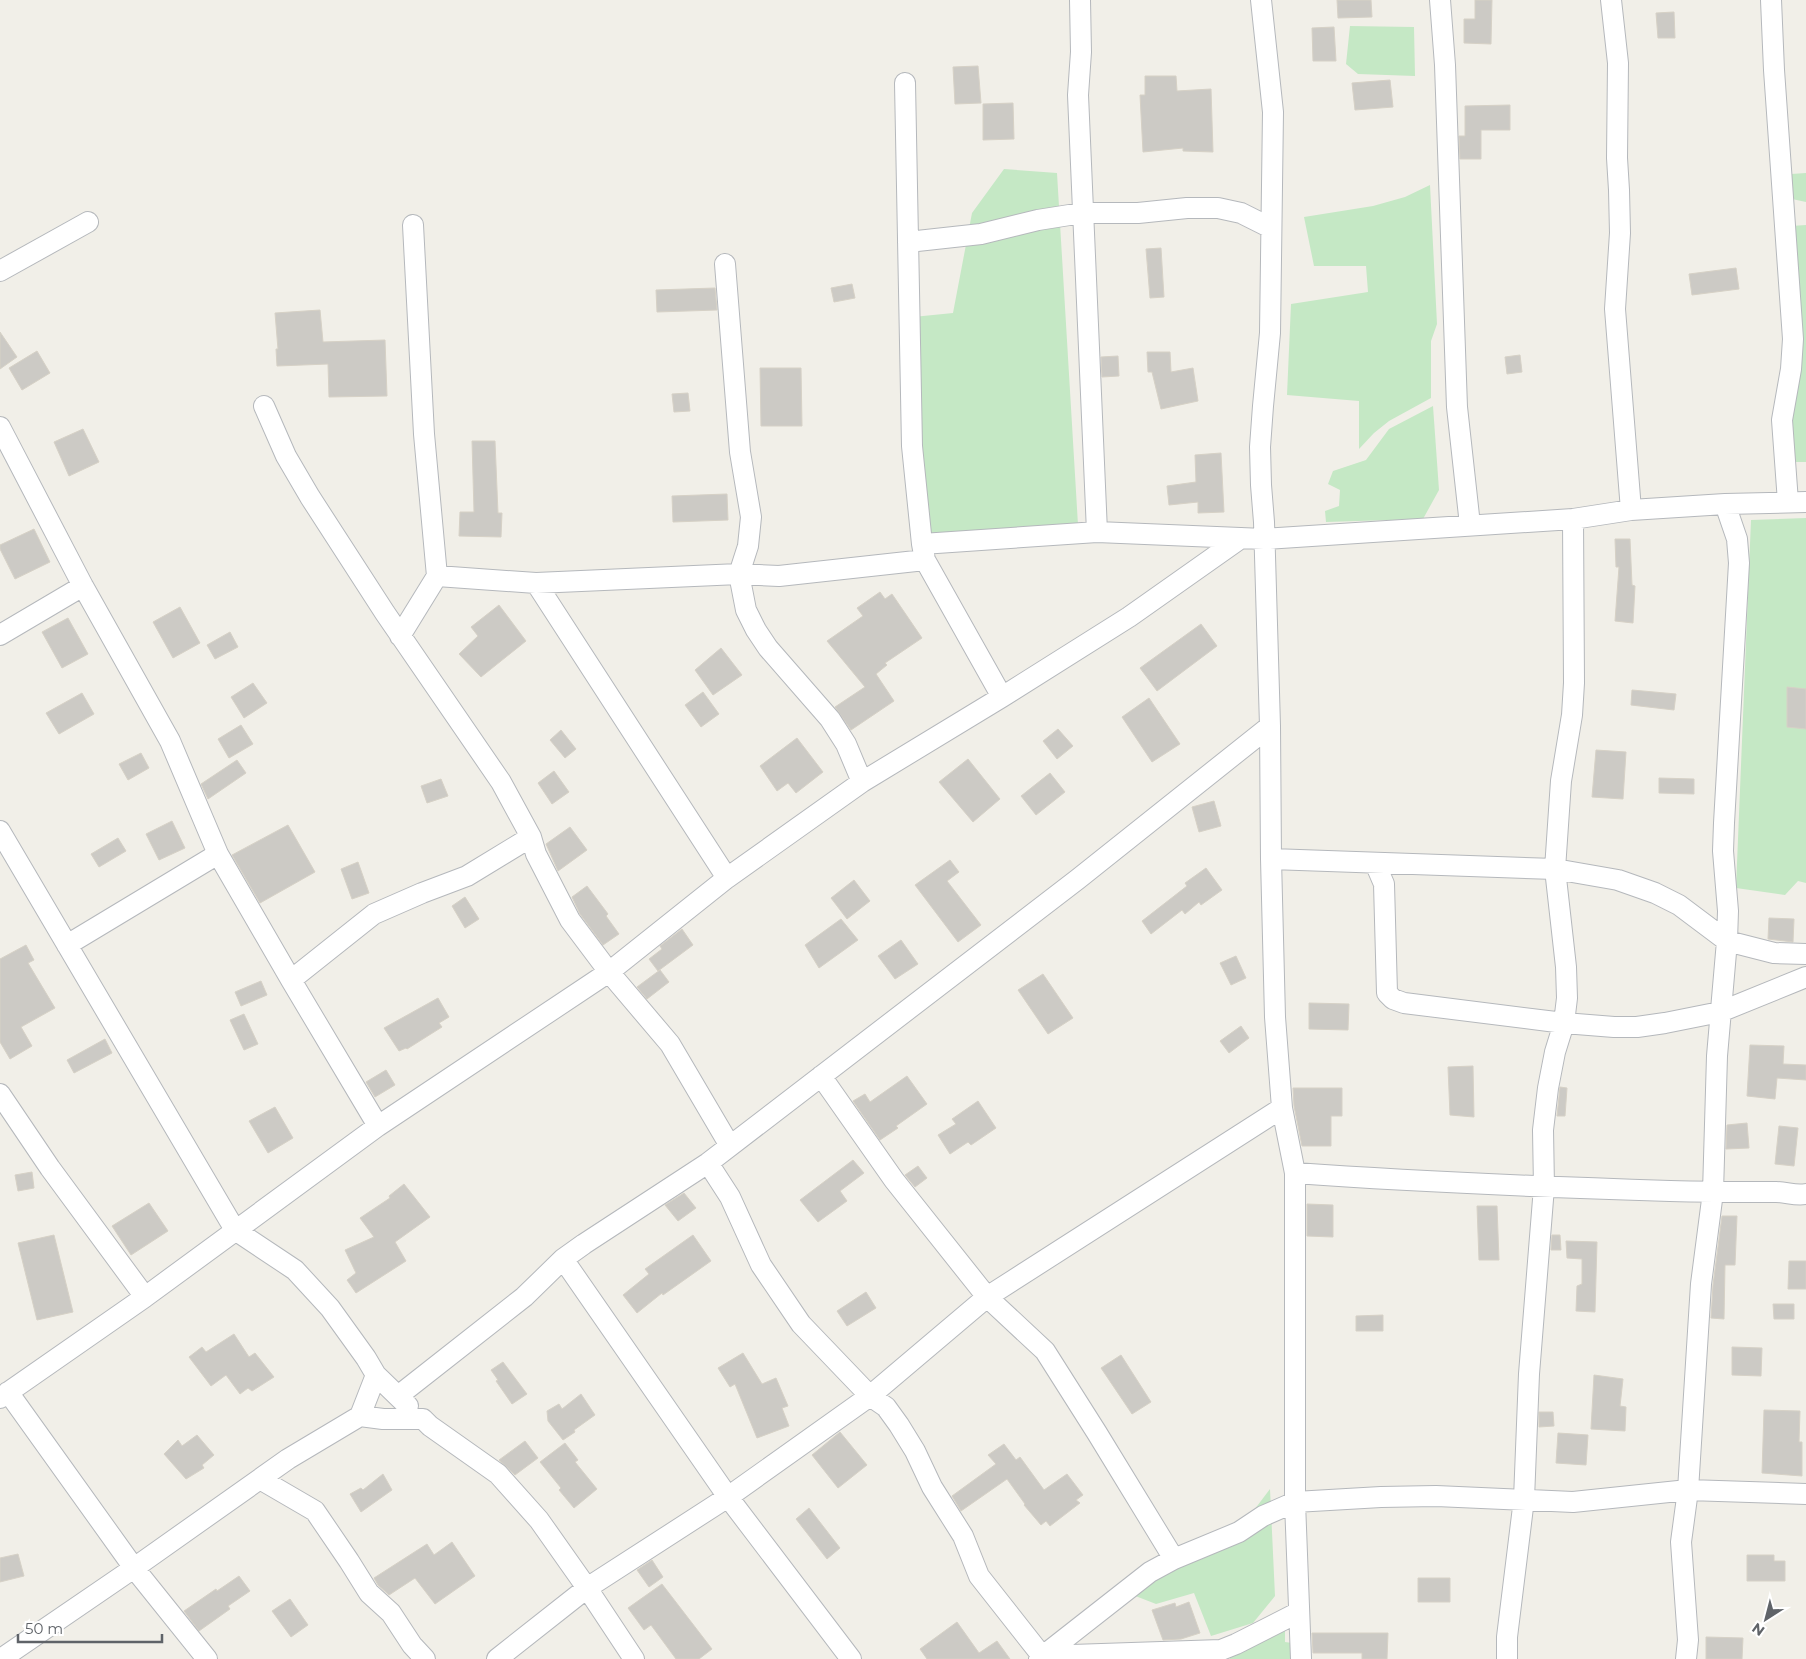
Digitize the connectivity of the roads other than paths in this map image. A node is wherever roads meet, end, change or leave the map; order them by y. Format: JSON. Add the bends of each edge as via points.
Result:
{"nodes":[{"id":1,"x":1080,"y":0,"type":"edge"},
{"id":2,"x":1260,"y":0,"type":"edge"},
{"id":3,"x":1440,"y":0,"type":"edge"},
{"id":4,"x":1611,"y":0,"type":"edge"},
{"id":5,"x":1771,"y":0,"type":"edge"},
{"id":6,"x":905,"y":83,"type":"dead end"},
{"id":7,"x":1082,"y":213,"type":"junction"},
{"id":8,"x":88,"y":222,"type":"dead end"},
{"id":9,"x":413,"y":225,"type":"dead end"},
{"id":10,"x":1272,"y":228,"type":"junction"},
{"id":11,"x":908,"y":242,"type":"junction"},
{"id":12,"x":725,"y":264,"type":"dead end"},
{"id":13,"x":0,"y":271,"type":"edge"},
{"id":14,"x":264,"y":406,"type":"dead end"},
{"id":15,"x":0,"y":427,"type":"edge"},
{"id":16,"x":1797,"y":502,"type":"edge"},
{"id":17,"x":1726,"y":504,"type":"junction"},
{"id":18,"x":1631,"y":510,"type":"junction"},
{"id":19,"x":1573,"y":519,"type":"junction"},
{"id":20,"x":1470,"y":525,"type":"junction"},
{"id":21,"x":1097,"y":532,"type":"junction"},
{"id":22,"x":1241,"y":538,"type":"junction"},
{"id":23,"x":1264,"y":539,"type":"junction"},
{"id":24,"x":924,"y":552,"type":"junction"},
{"id":25,"x":739,"y":574,"type":"junction"},
{"id":26,"x":437,"y":576,"type":"junction"},
{"id":27,"x":536,"y":583,"type":"junction"},
{"id":28,"x":83,"y":586,"type":"junction"},
{"id":29,"x":0,"y":635,"type":"edge"},
{"id":30,"x":400,"y":636,"type":"junction"},
{"id":31,"x":1002,"y":698,"type":"junction"},
{"id":32,"x":1270,"y":726,"type":"junction"},
{"id":33,"x":862,"y":782,"type":"junction"},
{"id":34,"x":1,"y":834,"type":"edge"},
{"id":35,"x":531,"y":838,"type":"junction"},
{"id":36,"x":218,"y":854,"type":"junction"},
{"id":37,"x":1271,"y":859,"type":"junction"},
{"id":38,"x":1375,"y":863,"type":"junction"},
{"id":39,"x":1555,"y":869,"type":"junction"},
{"id":40,"x":727,"y":878,"type":"junction"},
{"id":41,"x":1727,"y":941,"type":"junction"},
{"id":42,"x":67,"y":945,"type":"junction"},
{"id":43,"x":1806,"y":954,"type":"edge"},
{"id":44,"x":609,"y":972,"type":"junction"},
{"id":45,"x":1806,"y":976,"type":"edge"},
{"id":46,"x":291,"y":980,"type":"junction"},
{"id":47,"x":1720,"y":1012,"type":"junction"},
{"id":48,"x":1564,"y":1023,"type":"junction"},
{"id":49,"x":821,"y":1076,"type":"junction"},
{"id":50,"x":0,"y":1094,"type":"edge"},
{"id":51,"x":1282,"y":1108,"type":"junction"},
{"id":52,"x":378,"y":1126,"type":"junction"},
{"id":53,"x":730,"y":1146,"type":"junction"},
{"id":54,"x":708,"y":1163,"type":"junction"},
{"id":55,"x":1295,"y":1173,"type":"junction"},
{"id":56,"x":1544,"y":1187,"type":"junction"},
{"id":57,"x":1713,"y":1192,"type":"junction"},
{"id":58,"x":1806,"y":1194,"type":"edge"},
{"id":59,"x":235,"y":1230,"type":"junction"},
{"id":60,"x":563,"y":1259,"type":"junction"},
{"id":61,"x":145,"y":1297,"type":"junction"},
{"id":62,"x":987,"y":1297,"type":"junction"},
{"id":63,"x":376,"y":1376,"type":"junction"},
{"id":64,"x":4,"y":1395,"type":"edge"},
{"id":65,"x":398,"y":1396,"type":"junction"},
{"id":66,"x":870,"y":1396,"type":"junction"},
{"id":67,"x":360,"y":1416,"type":"junction"},
{"id":68,"x":423,"y":1419,"type":"junction"},
{"id":69,"x":260,"y":1479,"type":"junction"},
{"id":70,"x":1688,"y":1490,"type":"junction"},
{"id":71,"x":1806,"y":1494,"type":"edge"},
{"id":72,"x":728,"y":1497,"type":"junction"},
{"id":73,"x":1524,"y":1499,"type":"junction"},
{"id":74,"x":1295,"y":1502,"type":"junction"},
{"id":75,"x":1174,"y":1559,"type":"junction"},
{"id":76,"x":134,"y":1568,"type":"junction"},
{"id":77,"x":587,"y":1588,"type":"junction"},
{"id":78,"x":1299,"y":1612,"type":"junction"},
{"id":79,"x":22,"y":1653,"type":"edge"},
{"id":80,"x":1040,"y":1658,"type":"edge"},
{"id":81,"x":1,"y":1659,"type":"edge"},
{"id":82,"x":207,"y":1659,"type":"edge"},
{"id":83,"x":424,"y":1659,"type":"edge"},
{"id":84,"x":497,"y":1659,"type":"edge"},
{"id":85,"x":634,"y":1659,"type":"edge"},
{"id":86,"x":851,"y":1659,"type":"edge"},
{"id":87,"x":1301,"y":1659,"type":"edge"},
{"id":88,"x":1507,"y":1659,"type":"edge"},
{"id":89,"x":1686,"y":1659,"type":"edge"}],
"edges":[{"from":1,"to":7,"type":"street","via":[[1078,95]]},
{"from":2,"to":10,"type":"street","via":[[1273,112]]},
{"from":3,"to":20,"type":"street","via":[[1457,407]]},
{"from":4,"to":18,"type":"street","via":[[1618,62],[1616,158],[1620,232],[1615,309]]},
{"from":5,"to":16,"type":"street","via":[[1793,339],[1782,420]]},
{"from":6,"to":11,"type":"street"},
{"from":7,"to":10,"type":"street","via":[[1218,208],[1241,213]]},
{"from":7,"to":11,"type":"street","via":[[981,234]]},
{"from":7,"to":21,"type":"street"},
{"from":8,"to":13,"type":"street"},
{"from":9,"to":26,"type":"street","via":[[424,434]]},
{"from":10,"to":23,"type":"street","via":[[1270,332],[1260,447]]},
{"from":11,"to":24,"type":"street","via":[[912,446]]},
{"from":12,"to":25,"type":"street","via":[[740,452],[751,518],[748,546]]},
{"from":14,"to":30,"type":"street","via":[[286,456],[310,497]]},
{"from":15,"to":28,"type":"street"},
{"from":16,"to":17,"type":"street"},
{"from":17,"to":18,"type":"street"},
{"from":17,"to":41,"type":"street","via":[[1738,539],[1739,563],[1723,842]]},
{"from":18,"to":19,"type":"street"},
{"from":19,"to":20,"type":"street"},
{"from":19,"to":39,"type":"street","via":[[1574,691],[1561,781]]},
{"from":20,"to":23,"type":"street"},
{"from":21,"to":22,"type":"street"},
{"from":21,"to":24,"type":"street"},
{"from":22,"to":23,"type":"street"},
{"from":22,"to":31,"type":"street","via":[[1128,617]]},
{"from":23,"to":32,"type":"street"},
{"from":24,"to":25,"type":"street","via":[[779,576]]},
{"from":24,"to":31,"type":"street"},
{"from":25,"to":27,"type":"street"},
{"from":25,"to":33,"type":"street","via":[[746,610],[756,630],[830,719],[846,744]]},
{"from":26,"to":27,"type":"street"},
{"from":26,"to":30,"type":"street"},
{"from":27,"to":40,"type":"street"},
{"from":28,"to":29,"type":"street"},
{"from":28,"to":36,"type":"street","via":[[170,741]]},
{"from":30,"to":35,"type":"street","via":[[501,782]]},
{"from":31,"to":33,"type":"street"},
{"from":32,"to":37,"type":"street"},
{"from":32,"to":49,"type":"street"},
{"from":33,"to":40,"type":"street"},
{"from":34,"to":42,"type":"street"},
{"from":35,"to":44,"type":"street","via":[[570,920]]},
{"from":35,"to":46,"type":"street","via":[[467,876],[374,914]]},
{"from":36,"to":42,"type":"street"},
{"from":36,"to":46,"type":"street"},
{"from":37,"to":38,"type":"street"},
{"from":37,"to":51,"type":"street","via":[[1275,1017]]},
{"from":38,"to":39,"type":"street"},
{"from":38,"to":48,"type":"street","via":[[1384,884],[1387,993],[1394,999],[1404,1004]]},
{"from":39,"to":41,"type":"street","via":[[1618,880],[1655,893],[1679,905]]},
{"from":39,"to":48,"type":"street","via":[[1566,967]]},
{"from":40,"to":44,"type":"street"},
{"from":41,"to":43,"type":"street","via":[[1774,953]]},
{"from":41,"to":47,"type":"street"},
{"from":42,"to":59,"type":"street"},
{"from":44,"to":52,"type":"street"},
{"from":44,"to":53,"type":"street","via":[[670,1044]]},
{"from":45,"to":47,"type":"street"},
{"from":46,"to":52,"type":"street"},
{"from":47,"to":48,"type":"street","via":[[1637,1027]]},
{"from":47,"to":57,"type":"street"},
{"from":48,"to":56,"type":"street","via":[[1548,1088],[1543,1130]]},
{"from":49,"to":53,"type":"street"},
{"from":49,"to":62,"type":"street","via":[[894,1180]]},
{"from":50,"to":61,"type":"street"},
{"from":51,"to":55,"type":"street"},
{"from":51,"to":62,"type":"street"},
{"from":52,"to":59,"type":"street"},
{"from":53,"to":54,"type":"street"},
{"from":54,"to":60,"type":"street"},
{"from":54,"to":66,"type":"street","via":[[730,1197],[761,1265],[801,1324]]},
{"from":55,"to":56,"type":"street"},
{"from":55,"to":74,"type":"street"},
{"from":56,"to":57,"type":"street"},
{"from":56,"to":73,"type":"street","via":[[1529,1374]]},
{"from":57,"to":58,"type":"street"},
{"from":57,"to":70,"type":"street","via":[[1701,1284]]},
{"from":59,"to":61,"type":"street"},
{"from":59,"to":63,"type":"street","via":[[295,1270],[330,1308]]},
{"from":60,"to":65,"type":"street","via":[[524,1297]]},
{"from":60,"to":72,"type":"street"},
{"from":61,"to":64,"type":"street"},
{"from":62,"to":66,"type":"street"},
{"from":62,"to":75,"type":"street","via":[[1045,1351]]},
{"from":63,"to":65,"type":"street"},
{"from":63,"to":67,"type":"street"},
{"from":64,"to":76,"type":"street"},
{"from":65,"to":68,"type":"street"},
{"from":66,"to":72,"type":"street"},
{"from":66,"to":80,"type":"street","via":[[886,1407],[916,1451],[932,1488],[963,1536],[980,1576]]},
{"from":67,"to":68,"type":"street"},
{"from":67,"to":69,"type":"street"},
{"from":68,"to":77,"type":"street","via":[[498,1474],[539,1520]]},
{"from":69,"to":76,"type":"street"},
{"from":69,"to":83,"type":"street","via":[[315,1511],[369,1593],[391,1613]]},
{"from":70,"to":71,"type":"street"},
{"from":70,"to":73,"type":"street","via":[[1572,1502]]},
{"from":70,"to":89,"type":"street","via":[[1681,1542],[1688,1640]]},
{"from":72,"to":77,"type":"street"},
{"from":72,"to":86,"type":"street"},
{"from":73,"to":74,"type":"street","via":[[1382,1496]]},
{"from":73,"to":88,"type":"street"},
{"from":74,"to":75,"type":"street","via":[[1263,1516],[1239,1532]]},
{"from":74,"to":78,"type":"street"},
{"from":75,"to":80,"type":"street","via":[[1150,1572]]},
{"from":76,"to":79,"type":"street"},
{"from":76,"to":82,"type":"street"},
{"from":77,"to":84,"type":"street"},
{"from":77,"to":85,"type":"street"},
{"from":78,"to":80,"type":"street","via":[[1221,1650]]},
{"from":78,"to":87,"type":"street"},
{"from":79,"to":81,"type":"street"}]}
